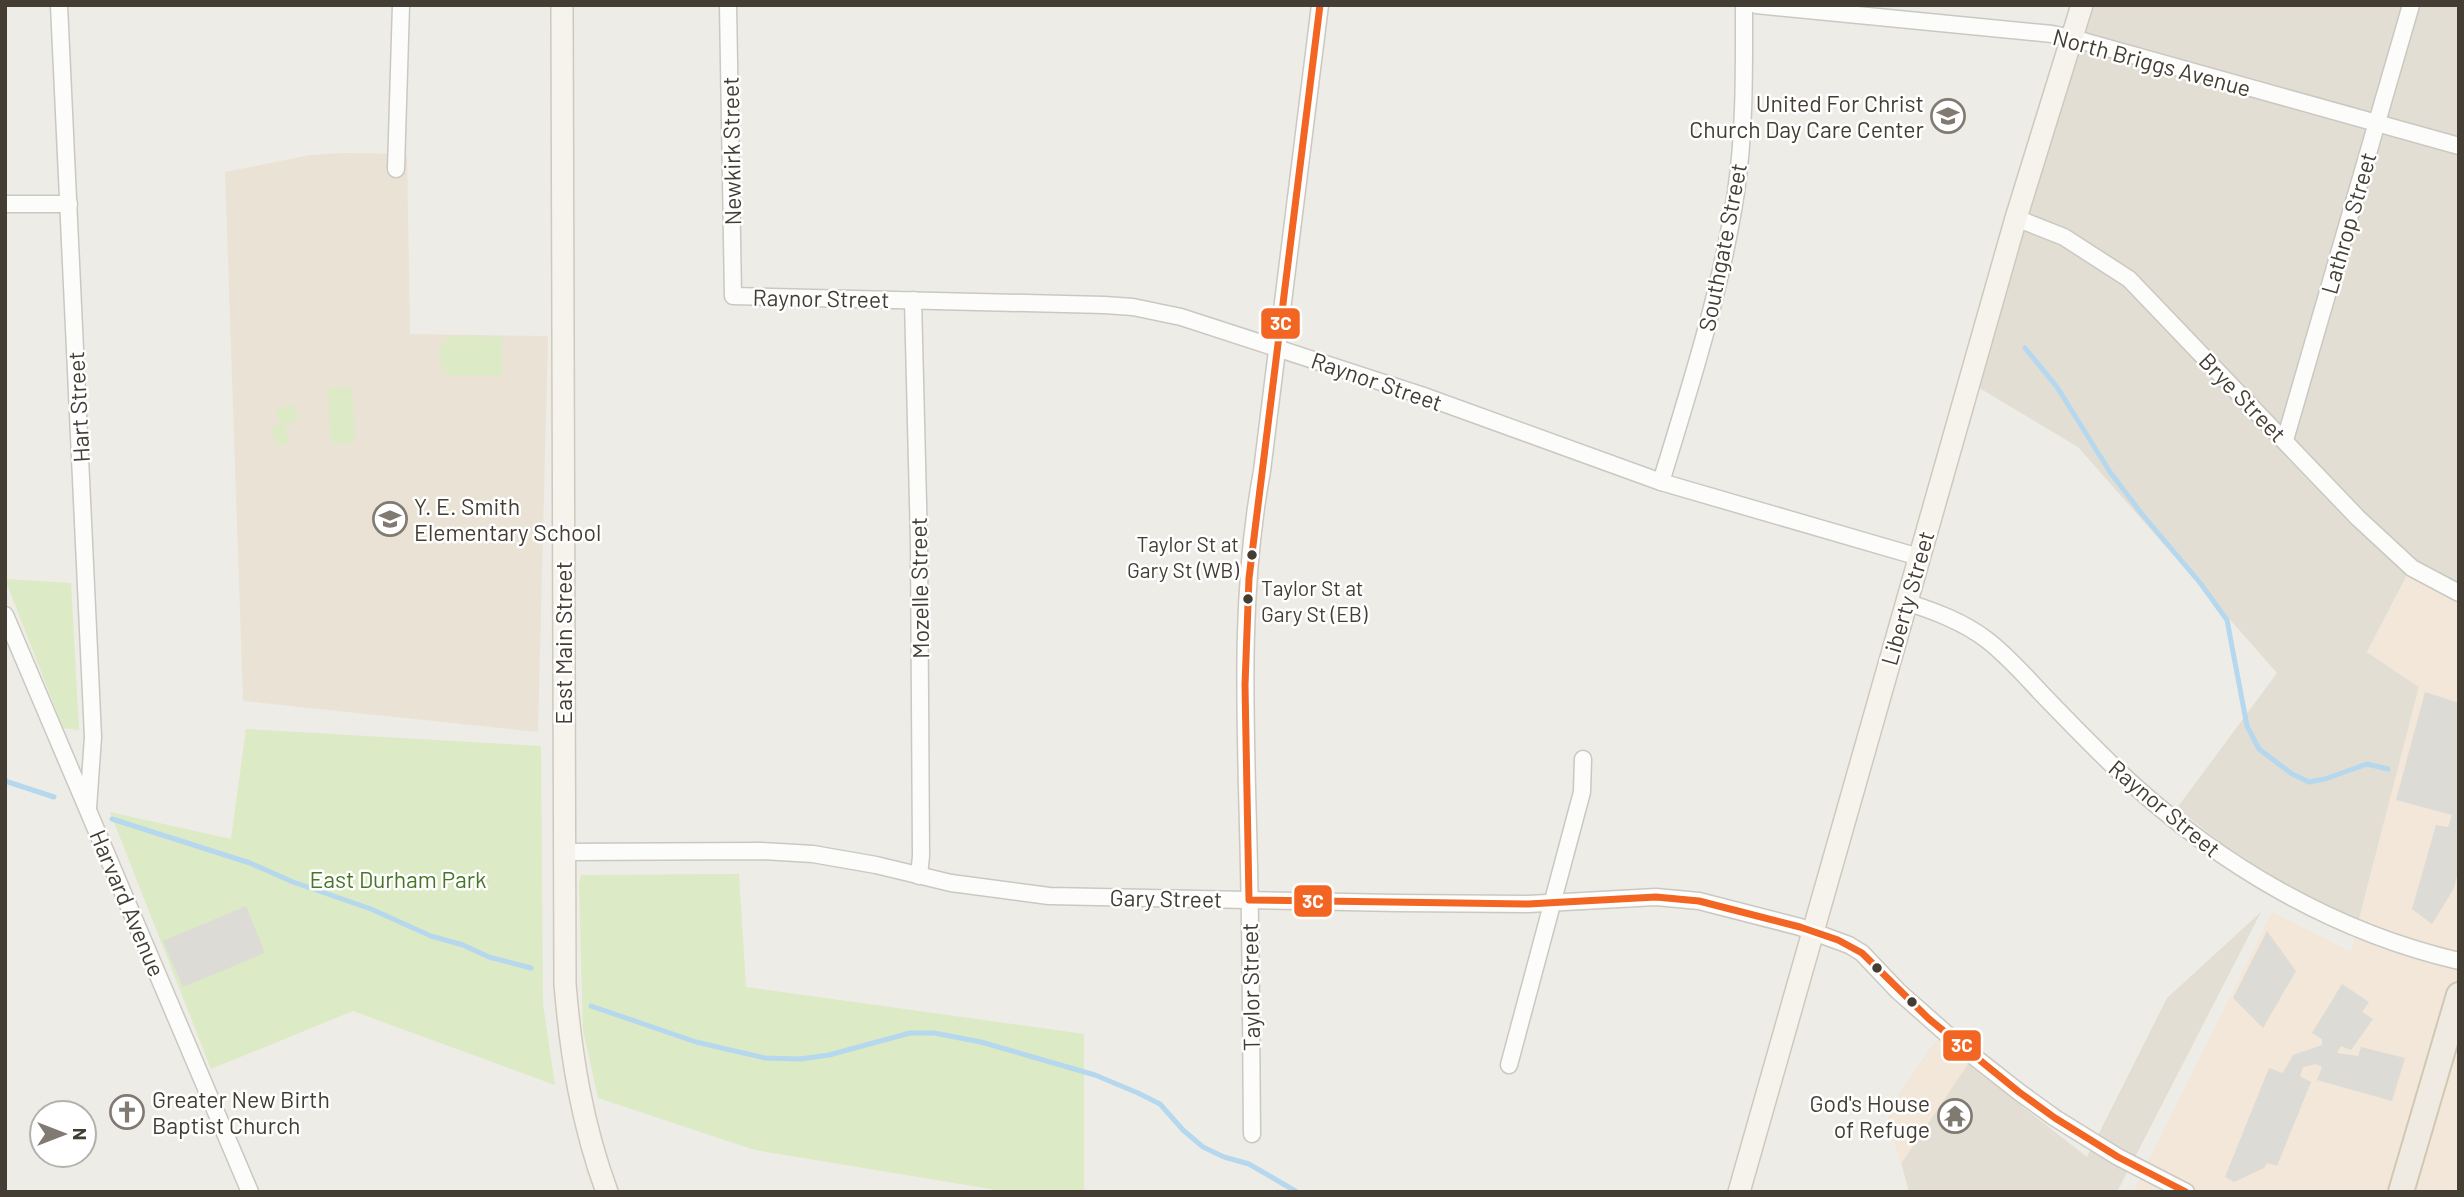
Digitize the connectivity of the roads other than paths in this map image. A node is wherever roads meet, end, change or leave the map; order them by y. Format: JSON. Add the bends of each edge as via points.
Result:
{"nodes":[{"id":1,"x":59,"y":5,"type":"edge"},
{"id":2,"x":401,"y":5,"type":"edge"},
{"id":3,"x":562,"y":5,"type":"edge"},
{"id":4,"x":728,"y":5,"type":"edge"},
{"id":5,"x":1320,"y":5,"type":"edge"},
{"id":6,"x":1744,"y":5,"type":"edge"},
{"id":7,"x":1756,"y":5,"type":"edge"},
{"id":8,"x":2082,"y":5,"type":"edge"},
{"id":9,"x":2411,"y":5,"type":"edge"},
{"id":10,"x":2072,"y":38,"type":"junction"},
{"id":11,"x":2377,"y":123,"type":"junction"},
{"id":12,"x":2459,"y":146,"type":"edge"},
{"id":13,"x":396,"y":169,"type":"dead end"},
{"id":14,"x":5,"y":204,"type":"edge"},
{"id":15,"x":69,"y":204,"type":"junction"},
{"id":16,"x":2016,"y":218,"type":"junction"},
{"id":17,"x":733,"y":296,"type":"joint"},
{"id":18,"x":913,"y":300,"type":"junction"},
{"id":19,"x":1277,"y":348,"type":"junction"},
{"id":20,"x":2285,"y":440,"type":"junction"},
{"id":21,"x":1661,"y":482,"type":"junction"},
{"id":22,"x":1919,"y":557,"type":"junction"},
{"id":23,"x":2459,"y":593,"type":"edge"},
{"id":24,"x":1906,"y":601,"type":"junction"},
{"id":25,"x":5,"y":615,"type":"edge"},
{"id":26,"x":1583,"y":759,"type":"dead end"},
{"id":27,"x":88,"y":808,"type":"junction"},
{"id":28,"x":564,"y":852,"type":"junction"},
{"id":29,"x":919,"y":876,"type":"junction"},
{"id":30,"x":1250,"y":900,"type":"junction"},
{"id":31,"x":1552,"y":904,"type":"junction"},
{"id":32,"x":1813,"y":932,"type":"junction"},
{"id":33,"x":2459,"y":961,"type":"edge"},
{"id":34,"x":2459,"y":995,"type":"edge"},
{"id":35,"x":1509,"y":1065,"type":"dead end"},
{"id":36,"x":1252,"y":1134,"type":"dead end"},
{"id":37,"x":2409,"y":1160,"type":"junction"},
{"id":38,"x":250,"y":1192,"type":"edge"},
{"id":39,"x":607,"y":1192,"type":"edge"},
{"id":40,"x":1739,"y":1192,"type":"edge"},
{"id":41,"x":2186,"y":1192,"type":"edge"},
{"id":42,"x":2401,"y":1192,"type":"edge"},
{"id":43,"x":2420,"y":1192,"type":"edge"}],
"edges":[{"from":1,"to":15,"type":"street","name":"Hart Street"},
{"from":2,"to":13,"type":"street"},
{"from":3,"to":28,"type":"street","name":"East Main Street"},
{"from":4,"to":17,"type":"street","name":"Newkirk Street"},
{"from":5,"to":19,"type":"street","name":"Taylor Street"},
{"from":6,"to":21,"type":"street","name":"Southgate Street","via":[[1743,128],[1727,245]]},
{"from":7,"to":10,"type":"street","name":"North Briggs Avenue"},
{"from":8,"to":10,"type":"street","name":"Liberty Street"},
{"from":9,"to":11,"type":"street","name":"Lathrop Street"},
{"from":10,"to":11,"type":"street","name":"North Briggs Avenue"},
{"from":10,"to":16,"type":"street","name":"Liberty Street"},
{"from":11,"to":12,"type":"street","name":"North Briggs Avenue"},
{"from":11,"to":20,"type":"street","name":"Lathrop Street"},
{"from":14,"to":15,"type":"street"},
{"from":15,"to":27,"type":"street","name":"Hart Street","via":[[93,737]]},
{"from":16,"to":20,"type":"street","name":"Brye Street","via":[[2064,237],[2129,279]]},
{"from":16,"to":22,"type":"street","name":"Liberty Street"},
{"from":17,"to":18,"type":"street","name":"Raynor Street"},
{"from":18,"to":19,"type":"street","name":"Raynor Street","via":[[1133,307],[1181,317]]},
{"from":18,"to":29,"type":"street","name":"Mozelle Street"},
{"from":19,"to":21,"type":"street","name":"Raynor Street"},
{"from":19,"to":30,"type":"street","name":"Taylor Street","via":[[1247,595],[1244,674]]},
{"from":20,"to":23,"type":"street","name":"Brye Street","via":[[2412,568]]},
{"from":21,"to":22,"type":"street","name":"Raynor Street"},
{"from":22,"to":24,"type":"street","name":"Liberty Street"},
{"from":24,"to":32,"type":"street","name":"Liberty Street"},
{"from":24,"to":33,"type":"street","name":"Raynor Street","via":[[1949,618],[1988,641],[2128,780],[2212,849],[2334,919]]},
{"from":25,"to":27,"type":"street","name":"Harvard Avenue"},
{"from":26,"to":31,"type":"street","via":[[1582,792]]},
{"from":27,"to":38,"type":"street","name":"Harvard Avenue"},
{"from":28,"to":29,"type":"street","name":"Gary Street","via":[[813,854]]},
{"from":28,"to":39,"type":"street","name":"East Main Street","via":[[564,954],[571,1048],[581,1105]]},
{"from":29,"to":30,"type":"street","name":"Gary Street","via":[[1049,896]]},
{"from":30,"to":31,"type":"street","name":"Gary Street"},
{"from":30,"to":36,"type":"street","name":"Taylor Street"},
{"from":31,"to":32,"type":"street","name":"Gary Street","via":[[1656,897],[1699,901]]},
{"from":31,"to":35,"type":"street"},
{"from":32,"to":40,"type":"street","name":"Liberty Street"},
{"from":32,"to":41,"type":"street","name":"Gary Street","via":[[1862,953],[1958,1044],[2055,1118]]},
{"from":34,"to":37,"type":"main road"},
{"from":37,"to":42,"type":"main road"},
{"from":37,"to":43,"type":"main road"}]}
